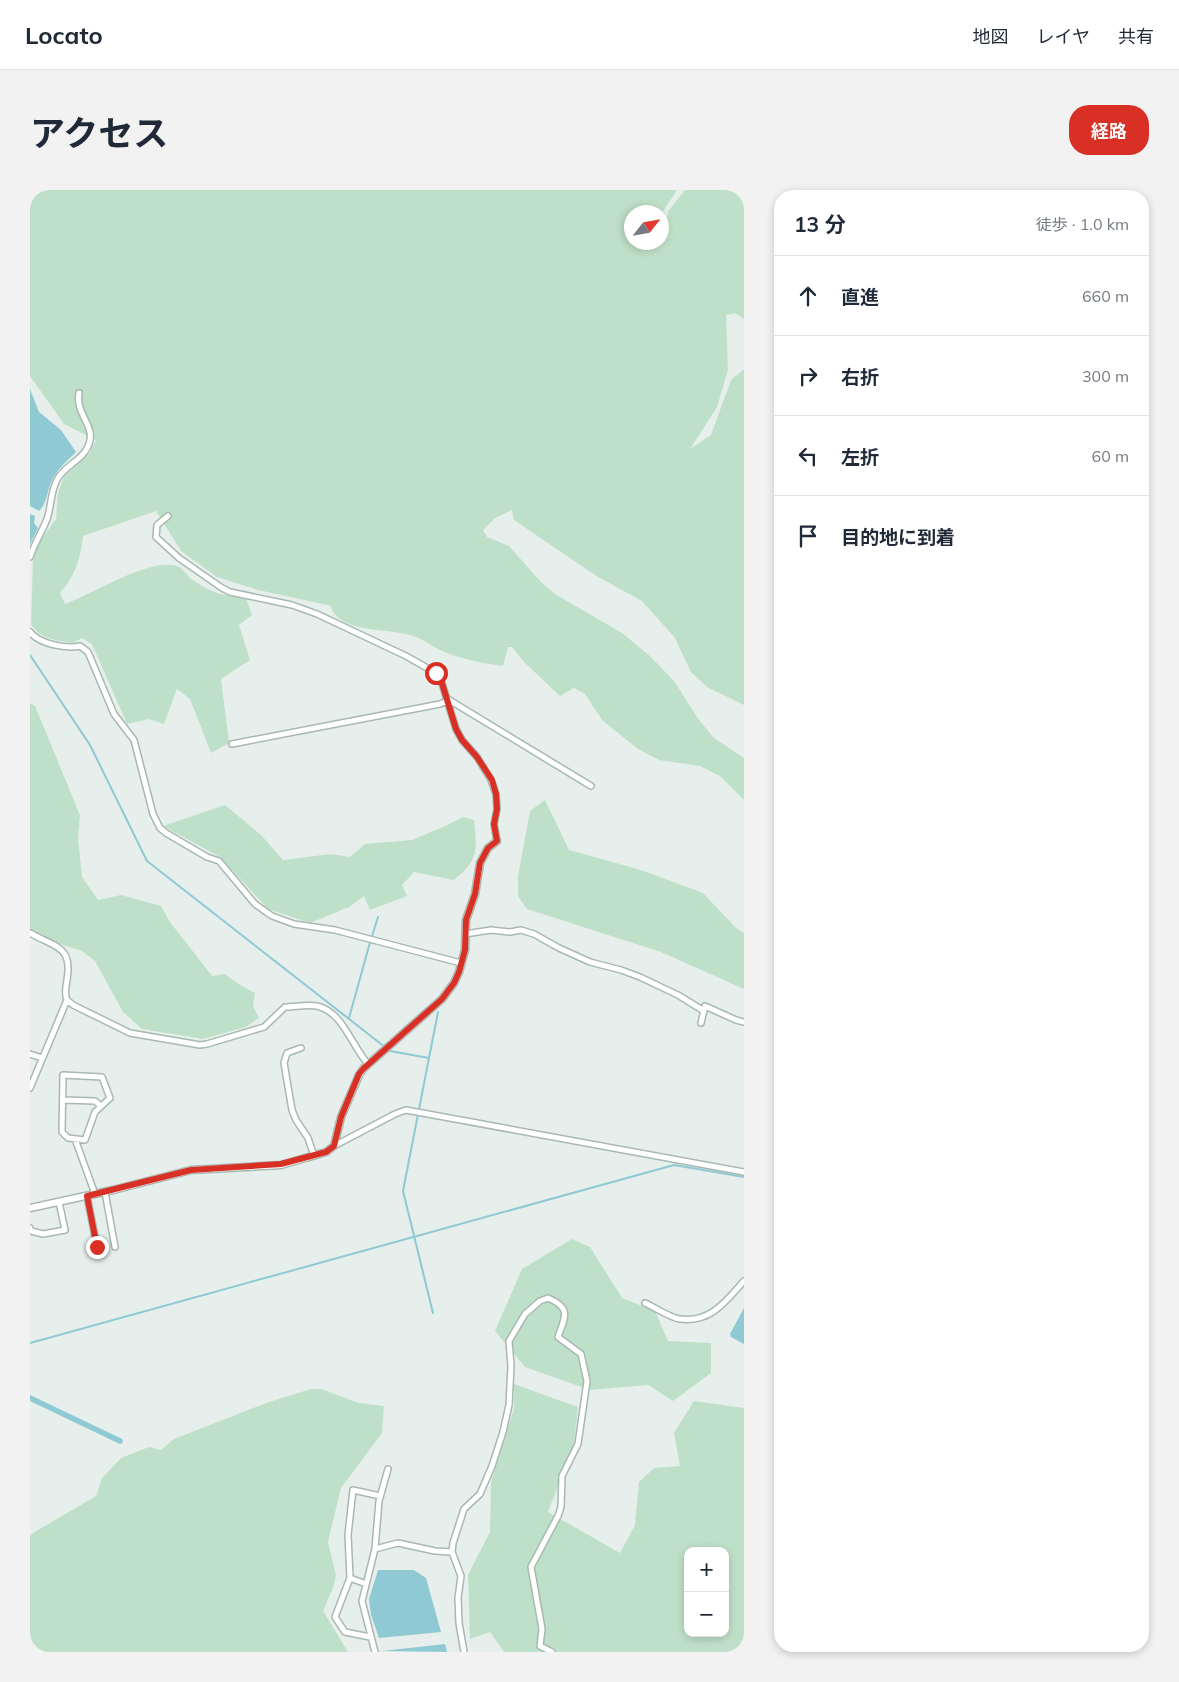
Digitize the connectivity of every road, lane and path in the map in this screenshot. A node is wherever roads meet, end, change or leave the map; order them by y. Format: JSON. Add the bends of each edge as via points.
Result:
{"nodes":[{"id":1,"x":79,"y":393,"type":"dead end"},
{"id":2,"x":168,"y":516,"type":"dead end"},
{"id":3,"x":30,"y":558,"type":"edge"},
{"id":4,"x":30,"y":632,"type":"edge"},
{"id":5,"x":446,"y":700,"type":"junction"},
{"id":6,"x":232,"y":744,"type":"dead end"},
{"id":7,"x":591,"y":786,"type":"dead end"},
{"id":8,"x":497,"y":841,"type":"joint"},
{"id":9,"x":30,"y":933,"type":"edge"},
{"id":10,"x":465,"y":934,"type":"junction"},
{"id":11,"x":462,"y":963,"type":"junction"},
{"id":12,"x":67,"y":1000,"type":"junction"},
{"id":13,"x":704,"y":1011,"type":"junction"},
{"id":14,"x":701,"y":1022,"type":"dead end"},
{"id":15,"x":744,"y":1022,"type":"edge"},
{"id":16,"x":301,"y":1048,"type":"dead end"},
{"id":17,"x":30,"y":1054,"type":"edge"},
{"id":18,"x":42,"y":1058,"type":"junction"},
{"id":19,"x":368,"y":1064,"type":"junction"},
{"id":20,"x":32,"y":1078,"type":"edge"},
{"id":21,"x":30,"y":1088,"type":"edge"},
{"id":22,"x":63,"y":1100,"type":"junction"},
{"id":23,"x":101,"y":1106,"type":"junction"},
{"id":24,"x":75,"y":1139,"type":"junction"},
{"id":25,"x":334,"y":1146,"type":"junction"},
{"id":26,"x":314,"y":1156,"type":"junction"},
{"id":27,"x":744,"y":1172,"type":"edge"},
{"id":28,"x":105,"y":1192,"type":"junction"},
{"id":29,"x":95,"y":1194,"type":"junction"},
{"id":30,"x":87,"y":1196,"type":"junction"},
{"id":31,"x":59,"y":1202,"type":"junction"},
{"id":32,"x":30,"y":1208,"type":"edge"},
{"id":33,"x":30,"y":1228,"type":"edge"},
{"id":34,"x":97,"y":1247,"type":"dead end"},
{"id":35,"x":115,"y":1247,"type":"dead end"},
{"id":36,"x":744,"y":1281,"type":"edge"},
{"id":37,"x":645,"y":1302,"type":"dead end"},
{"id":38,"x":388,"y":1469,"type":"dead end"},
{"id":39,"x":380,"y":1496,"type":"junction"},
{"id":40,"x":375,"y":1549,"type":"junction"},
{"id":41,"x":452,"y":1552,"type":"junction"},
{"id":42,"x":350,"y":1578,"type":"junction"},
{"id":43,"x":366,"y":1584,"type":"junction"},
{"id":44,"x":370,"y":1637,"type":"junction"},
{"id":45,"x":375,"y":1652,"type":"edge"},
{"id":46,"x":464,"y":1652,"type":"edge"},
{"id":47,"x":552,"y":1652,"type":"edge"}],
"edges":[{"from":1,"to":3,"type":"street","via":[[77,402],[91,434],[89,444],[57,480],[48,517]]},
{"from":2,"to":5,"type":"street","via":[[156,524],[156,537],[179,558],[222,588],[318,614],[406,656],[436,673]]},
{"from":4,"to":11,"type":"street","via":[[52,644],[71,648],[80,646],[88,652],[114,714],[134,740],[153,814],[160,828],[219,861],[262,910],[294,924],[335,930]]},
{"from":5,"to":6,"type":"street","via":[[440,704]]},
{"from":5,"to":7,"type":"street"},
{"from":5,"to":8,"type":"street","via":[[462,740],[492,780],[496,794],[494,824]]},
{"from":8,"to":10,"type":"street","via":[[488,848],[480,863]]},
{"from":9,"to":12,"type":"street","via":[[56,945],[67,959]]},
{"from":10,"to":11,"type":"street"},
{"from":10,"to":13,"type":"street","via":[[521,930],[534,934],[590,962],[640,977]]},
{"from":11,"to":19,"type":"street","via":[[448,992]]},
{"from":12,"to":18,"type":"street"},
{"from":12,"to":19,"type":"street","via":[[130,1033],[200,1045],[264,1027],[285,1007],[314,1006],[340,1020],[358,1053]]},
{"from":13,"to":14,"type":"street"},
{"from":13,"to":15,"type":"street","via":[[705,1006]]},
{"from":16,"to":26,"type":"street","via":[[287,1053],[284,1063],[292,1110]]},
{"from":17,"to":18,"type":"street"},
{"from":18,"to":20,"type":"street"},
{"from":19,"to":25,"type":"street","via":[[359,1074],[341,1117]]},
{"from":20,"to":21,"type":"street"},
{"from":22,"to":23,"type":"street","via":[[95,1101]]},
{"from":22,"to":23,"type":"street","via":[[64,1075],[102,1077],[110,1098]]},
{"from":22,"to":24,"type":"street","via":[[62,1132]]},
{"from":23,"to":24,"type":"street","via":[[95,1112],[85,1140]]},
{"from":24,"to":29,"type":"street"},
{"from":25,"to":26,"type":"street"},
{"from":25,"to":27,"type":"street","via":[[406,1110]]},
{"from":26,"to":28,"type":"street","via":[[281,1164],[191,1170]]},
{"from":28,"to":29,"type":"street"},
{"from":28,"to":35,"type":"street"},
{"from":29,"to":30,"type":"street"},
{"from":30,"to":31,"type":"street"},
{"from":30,"to":34,"type":"street"},
{"from":31,"to":32,"type":"street"},
{"from":31,"to":33,"type":"street","via":[[65,1230],[42,1234]]},
{"from":36,"to":37,"type":"street","via":[[718,1310],[705,1317],[680,1319]]},
{"from":38,"to":39,"type":"street"},
{"from":39,"to":40,"type":"street"},
{"from":39,"to":42,"type":"street","via":[[353,1490],[348,1535]]},
{"from":40,"to":41,"type":"street","via":[[398,1543]]},
{"from":40,"to":43,"type":"street"},
{"from":41,"to":46,"type":"street","via":[[461,1576],[458,1598]]},
{"from":41,"to":47,"type":"street","via":[[464,1509],[480,1494],[503,1432],[509,1405],[509,1341],[525,1314],[548,1298],[566,1312],[558,1337],[582,1354],[587,1381],[578,1444],[562,1476],[561,1507],[531,1567],[542,1629],[540,1646]]},
{"from":42,"to":43,"type":"street"},
{"from":42,"to":44,"type":"street","via":[[335,1617],[345,1632]]},
{"from":43,"to":44,"type":"street","via":[[362,1601]]},
{"from":44,"to":45,"type":"street"}]}
